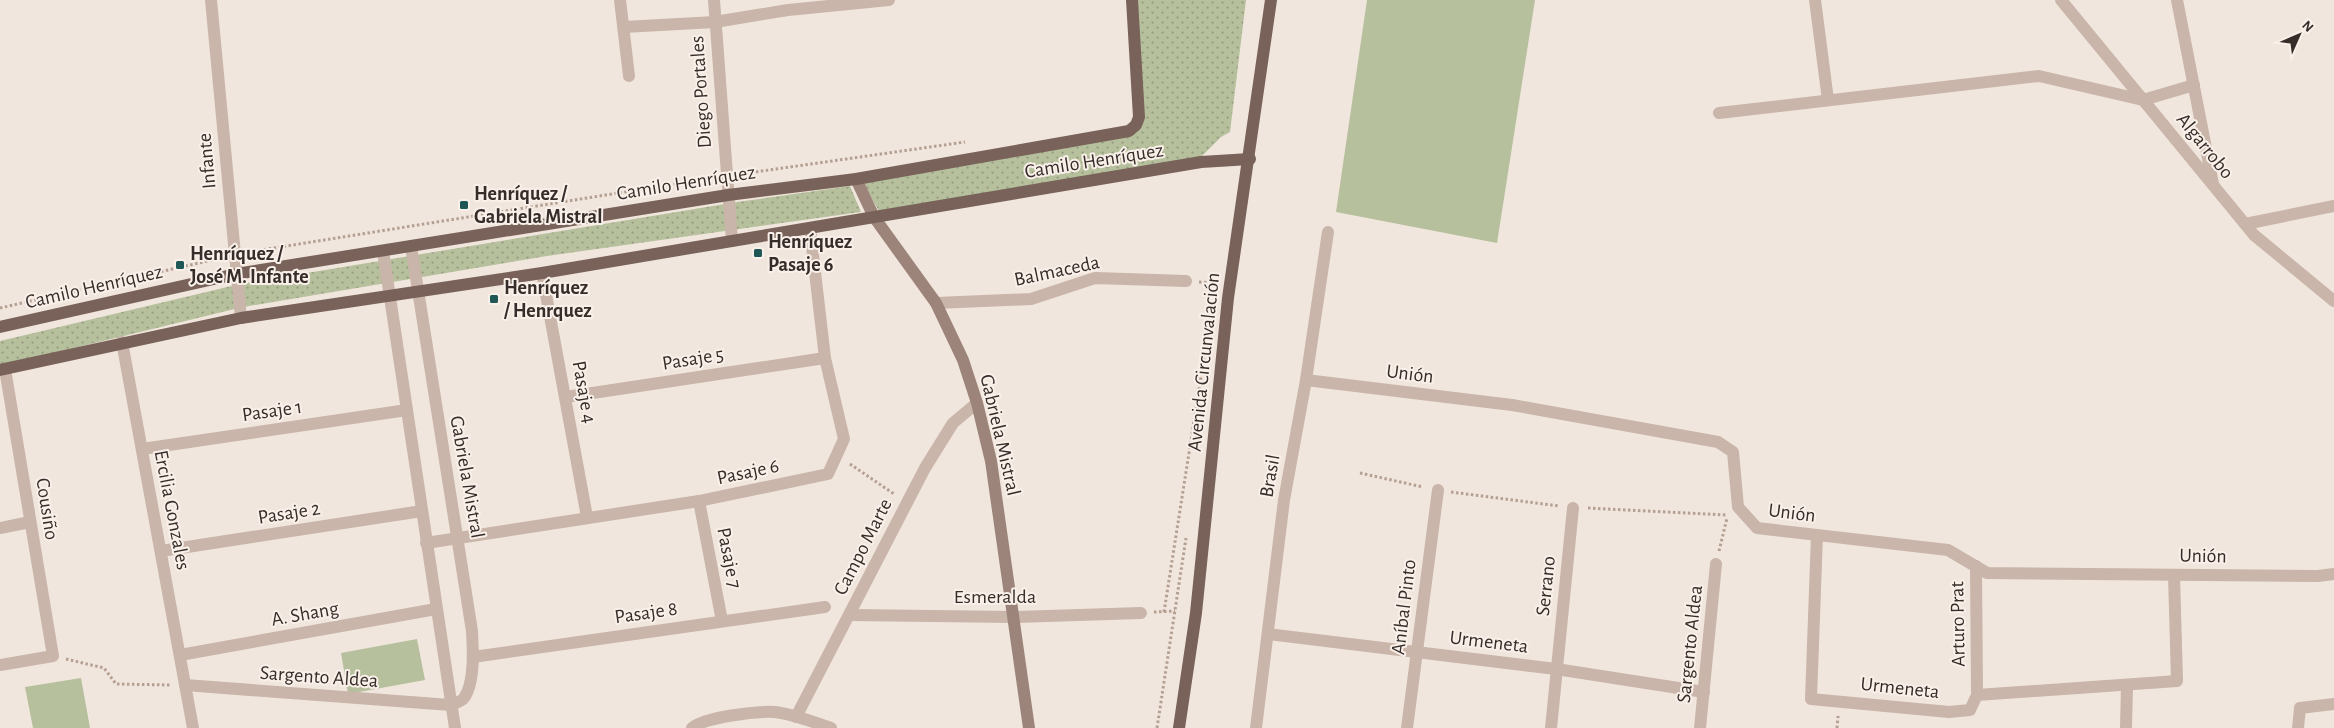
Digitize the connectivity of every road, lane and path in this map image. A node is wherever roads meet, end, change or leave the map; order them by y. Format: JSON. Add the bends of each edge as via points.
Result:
{"nodes":[{"id":1,"x":211,"y":0,"type":"edge"},
{"id":2,"x":620,"y":0,"type":"edge"},
{"id":3,"x":714,"y":0,"type":"edge"},
{"id":4,"x":889,"y":0,"type":"edge"},
{"id":5,"x":1132,"y":0,"type":"edge"},
{"id":6,"x":1271,"y":0,"type":"edge"},
{"id":7,"x":1815,"y":0,"type":"edge"},
{"id":8,"x":2061,"y":0,"type":"edge"},
{"id":9,"x":2178,"y":0,"type":"edge"},
{"id":10,"x":715,"y":22,"type":"junction"},
{"id":11,"x":624,"y":27,"type":"junction"},
{"id":12,"x":629,"y":76,"type":"dead end"},
{"id":13,"x":2194,"y":85,"type":"junction"},
{"id":14,"x":1828,"y":100,"type":"junction"},
{"id":15,"x":2143,"y":100,"type":"junction"},
{"id":16,"x":1719,"y":113,"type":"dead end"},
{"id":17,"x":1250,"y":159,"type":"junction"},
{"id":18,"x":856,"y":180,"type":"junction"},
{"id":19,"x":2213,"y":186,"type":"junction"},
{"id":20,"x":728,"y":195,"type":"junction"},
{"id":21,"x":2334,"y":206,"type":"edge"},
{"id":22,"x":874,"y":217,"type":"junction"},
{"id":23,"x":2245,"y":224,"type":"junction"},
{"id":24,"x":810,"y":229,"type":"junction"},
{"id":25,"x":1328,"y":232,"type":"dead end"},
{"id":26,"x":732,"y":241,"type":"junction"},
{"id":27,"x":411,"y":246,"type":"junction"},
{"id":28,"x":383,"y":251,"type":"junction"},
{"id":29,"x":236,"y":274,"type":"junction"},
{"id":30,"x":542,"y":274,"type":"junction"},
{"id":31,"x":1186,"y":281,"type":"dead end"},
{"id":32,"x":1213,"y":282,"type":"dead end"},
{"id":33,"x":417,"y":292,"type":"junction"},
{"id":34,"x":1212,"y":292,"type":"dead end"},
{"id":35,"x":390,"y":296,"type":"junction"},
{"id":36,"x":2334,"y":301,"type":"edge"},
{"id":37,"x":936,"y":303,"type":"junction"},
{"id":38,"x":241,"y":318,"type":"junction"},
{"id":39,"x":0,"y":327,"type":"edge"},
{"id":40,"x":1206,"y":341,"type":"dead end"},
{"id":41,"x":122,"y":342,"type":"junction"},
{"id":42,"x":825,"y":358,"type":"junction"},
{"id":43,"x":2,"y":369,"type":"edge"},
{"id":44,"x":1306,"y":380,"type":"junction"},
{"id":45,"x":566,"y":397,"type":"junction"},
{"id":46,"x":976,"y":403,"type":"junction"},
{"id":47,"x":407,"y":410,"type":"junction"},
{"id":48,"x":142,"y":449,"type":"junction"},
{"id":49,"x":837,"y":455,"type":"junction"},
{"id":50,"x":1360,"y":473,"type":"dead end"},
{"id":51,"x":1438,"y":490,"type":"junction"},
{"id":52,"x":699,"y":501,"type":"junction"},
{"id":53,"x":907,"y":502,"type":"junction"},
{"id":54,"x":1573,"y":508,"type":"junction"},
{"id":55,"x":1733,"y":511,"type":"junction"},
{"id":56,"x":422,"y":512,"type":"junction"},
{"id":57,"x":587,"y":518,"type":"junction"},
{"id":58,"x":30,"y":522,"type":"junction"},
{"id":59,"x":0,"y":528,"type":"edge"},
{"id":60,"x":1817,"y":535,"type":"junction"},
{"id":61,"x":459,"y":537,"type":"junction"},
{"id":62,"x":426,"y":543,"type":"junction"},
{"id":63,"x":161,"y":551,"type":"junction"},
{"id":64,"x":1716,"y":564,"type":"joint"},
{"id":65,"x":1976,"y":566,"type":"junction"},
{"id":66,"x":2334,"y":574,"type":"edge"},
{"id":67,"x":2174,"y":575,"type":"junction"},
{"id":68,"x":825,"y":607,"type":"dead end"},
{"id":69,"x":436,"y":609,"type":"junction"},
{"id":70,"x":1164,"y":612,"type":"dead end"},
{"id":71,"x":1141,"y":613,"type":"dead end"},
{"id":72,"x":850,"y":615,"type":"junction"},
{"id":73,"x":1014,"y":617,"type":"junction"},
{"id":74,"x":722,"y":621,"type":"junction"},
{"id":75,"x":1268,"y":634,"type":"junction"},
{"id":76,"x":1417,"y":652,"type":"junction"},
{"id":77,"x":180,"y":655,"type":"junction"},
{"id":78,"x":53,"y":656,"type":"junction"},
{"id":79,"x":473,"y":657,"type":"junction"},
{"id":80,"x":0,"y":665,"type":"edge"},
{"id":81,"x":1556,"y":669,"type":"junction"},
{"id":82,"x":185,"y":686,"type":"junction"},
{"id":83,"x":2127,"y":686,"type":"junction"},
{"id":84,"x":1704,"y":692,"type":"junction"},
{"id":85,"x":1977,"y":695,"type":"junction"},
{"id":86,"x":2334,"y":704,"type":"edge"},
{"id":87,"x":450,"y":705,"type":"junction"},
{"id":88,"x":1970,"y":710,"type":"joint"},
{"id":89,"x":796,"y":717,"type":"junction"},
{"id":90,"x":193,"y":728,"type":"edge"},
{"id":91,"x":455,"y":728,"type":"edge"},
{"id":92,"x":692,"y":728,"type":"edge"},
{"id":93,"x":831,"y":728,"type":"edge"},
{"id":94,"x":1029,"y":728,"type":"edge"},
{"id":95,"x":1179,"y":728,"type":"edge"},
{"id":96,"x":1256,"y":728,"type":"edge"},
{"id":97,"x":1408,"y":728,"type":"edge"},
{"id":98,"x":1552,"y":728,"type":"edge"},
{"id":99,"x":1700,"y":728,"type":"edge"},
{"id":100,"x":2126,"y":728,"type":"edge"},
{"id":101,"x":2298,"y":728,"type":"edge"}],
"edges":[{"from":1,"to":29,"type":"street","name":"Infante"},
{"from":2,"to":11,"type":"street"},
{"from":3,"to":10,"type":"street","name":"Diego Portales"},
{"from":4,"to":10,"type":"street","via":[[788,10]]},
{"from":5,"to":18,"type":"main road","name":"Camilo Henríquez","via":[[1139,117],[1129,131]]},
{"from":6,"to":17,"type":"main road","name":"Avenida Circunvalación"},
{"from":7,"to":14,"type":"street"},
{"from":8,"to":15,"type":"street","name":"Algarrobo"},
{"from":9,"to":13,"type":"street"},
{"from":10,"to":11,"type":"street"},
{"from":10,"to":20,"type":"street","name":"Diego Portales"},
{"from":11,"to":12,"type":"street"},
{"from":13,"to":15,"type":"street"},
{"from":13,"to":19,"type":"street"},
{"from":14,"to":15,"type":"street","via":[[2039,76]]},
{"from":14,"to":16,"type":"street"},
{"from":15,"to":19,"type":"street","name":"Algarrobo"},
{"from":17,"to":22,"type":"main road","name":"Camilo Henríquez","via":[[1201,162]]},
{"from":17,"to":95,"type":"main road","name":"Avenida Circunvalación","via":[[1228,298],[1200,573]]},
{"from":18,"to":20,"type":"main road","name":"Camilo Henríquez"},
{"from":18,"to":22,"type":"street","name":"Gabriela Mistral"},
{"from":19,"to":23,"type":"street","name":"Algarrobo"},
{"from":20,"to":26,"type":"street","name":"Diego Portales"},
{"from":20,"to":27,"type":"main road","name":"Camilo Henríquez"},
{"from":21,"to":23,"type":"street"},
{"from":22,"to":24,"type":"main road","name":"Camilo Henríquez"},
{"from":22,"to":37,"type":"street","name":"Gabriela Mistral"},
{"from":23,"to":36,"type":"street","name":"Algarrobo"},
{"from":24,"to":26,"type":"main road","name":"Camilo Henríquez"},
{"from":24,"to":42,"type":"street","name":"Pasaje 6"},
{"from":25,"to":44,"type":"street","name":"Brasil"},
{"from":26,"to":30,"type":"main road","name":"Camilo Henríquez"},
{"from":27,"to":28,"type":"main road","name":"Camilo Henríquez"},
{"from":27,"to":33,"type":"street","name":"Gabriela Mistral"},
{"from":28,"to":29,"type":"main road","name":"Camilo Henríquez"},
{"from":28,"to":35,"type":"street"},
{"from":29,"to":38,"type":"street","name":"Infante"},
{"from":29,"to":39,"type":"main road","name":"Camilo Henríquez"},
{"from":30,"to":33,"type":"main road","name":"Camilo Henríquez"},
{"from":30,"to":45,"type":"street","name":"Pasaje 4"},
{"from":31,"to":37,"type":"street","name":"Balmaceda","via":[[1095,278],[1031,299]]},
{"from":32,"to":34,"type":"path"},
{"from":33,"to":35,"type":"main road","name":"Camilo Henríquez"},
{"from":33,"to":61,"type":"street","name":"Gabriela Mistral"},
{"from":35,"to":38,"type":"main road","name":"Camilo Henríquez"},
{"from":35,"to":47,"type":"street"},
{"from":37,"to":46,"type":"street","name":"Gabriela Mistral","via":[[963,360]]},
{"from":38,"to":41,"type":"main road","name":"Camilo Henríquez"},
{"from":40,"to":70,"type":"path"},
{"from":41,"to":43,"type":"main road","name":"Camilo Henríquez"},
{"from":41,"to":48,"type":"street","name":"Ercilia Gonzales"},
{"from":42,"to":45,"type":"street","name":"Pasaje 5"},
{"from":42,"to":49,"type":"street","name":"Pasaje 6","via":[[844,439]]},
{"from":43,"to":58,"type":"street","name":"Cousiño"},
{"from":44,"to":55,"type":"street","name":"Unión","via":[[1512,405],[1718,442],[1733,452]]},
{"from":44,"to":75,"type":"street","name":"Brasil","via":[[1284,500]]},
{"from":45,"to":57,"type":"street","name":"Pasaje 4"},
{"from":46,"to":53,"type":"street","name":"Campo Marte","via":[[959,416],[945,434]]},
{"from":46,"to":73,"type":"street","name":"Gabriela Mistral","via":[[991,461]]},
{"from":47,"to":48,"type":"street","name":"Pasaje 1"},
{"from":47,"to":56,"type":"street"},
{"from":48,"to":63,"type":"street","name":"Ercilia Gonzales"},
{"from":49,"to":52,"type":"street","name":"Pasaje 6","via":[[828,474]]},
{"from":49,"to":53,"type":"path"},
{"from":50,"to":51,"type":"path"},
{"from":51,"to":54,"type":"path"},
{"from":51,"to":76,"type":"street","name":"Aníbal Pinto"},
{"from":52,"to":57,"type":"street","name":"Pasaje 6"},
{"from":52,"to":74,"type":"street","name":"Pasaje 7"},
{"from":53,"to":72,"type":"street","name":"Campo Marte"},
{"from":54,"to":55,"type":"path"},
{"from":54,"to":81,"type":"street","name":"Serrano"},
{"from":55,"to":60,"type":"street","name":"Unión","via":[[1757,528]]},
{"from":55,"to":64,"type":"path"},
{"from":56,"to":62,"type":"street"},
{"from":56,"to":63,"type":"street","name":"Pasaje 2"},
{"from":57,"to":61,"type":"street","name":"Pasaje 6"},
{"from":58,"to":59,"type":"street"},
{"from":58,"to":78,"type":"street","name":"Cousiño"},
{"from":60,"to":65,"type":"street","name":"Unión","via":[[1948,550]]},
{"from":60,"to":88,"type":"street","name":"Urmeneta","via":[[1811,699],[1949,712]]},
{"from":61,"to":62,"type":"street","name":"Pasaje 6"},
{"from":61,"to":79,"type":"street","name":"Gabriela Mistral"},
{"from":62,"to":69,"type":"street"},
{"from":63,"to":77,"type":"street","name":"Ercilia Gonzales"},
{"from":64,"to":84,"type":"street","name":"Sargento Aldea"},
{"from":65,"to":67,"type":"street","name":"Unión","via":[[1987,573]]},
{"from":65,"to":85,"type":"street","name":"Arturo Prat"},
{"from":66,"to":67,"type":"street","name":"Unión"},
{"from":67,"to":83,"type":"street","via":[[2177,681]]},
{"from":68,"to":74,"type":"street","name":"Pasaje 8"},
{"from":69,"to":77,"type":"street","name":"A. Shang"},
{"from":69,"to":87,"type":"street"},
{"from":71,"to":73,"type":"street","name":"Esmeralda"},
{"from":72,"to":73,"type":"street","name":"Esmeralda"},
{"from":72,"to":89,"type":"street","name":"Campo Marte"},
{"from":73,"to":94,"type":"street","name":"Gabriela Mistral"},
{"from":74,"to":79,"type":"street","name":"Pasaje 8"},
{"from":75,"to":76,"type":"street","name":"Urmeneta"},
{"from":75,"to":96,"type":"street","name":"Brasil"},
{"from":76,"to":81,"type":"street","name":"Urmeneta"},
{"from":76,"to":97,"type":"street","name":"Aníbal Pinto"},
{"from":77,"to":82,"type":"street","name":"Ercilia Gonzales"},
{"from":78,"to":80,"type":"street"},
{"from":78,"to":82,"type":"path","via":[[104,668],[116,684]]},
{"from":79,"to":87,"type":"street","name":"Gabriela Mistral","via":[[466,695]]},
{"from":81,"to":84,"type":"street","name":"Urmeneta"},
{"from":81,"to":98,"type":"street","name":"Serrano"},
{"from":82,"to":87,"type":"street","name":"Sargento Aldea"},
{"from":82,"to":90,"type":"street","name":"Ercilia Gonzales"},
{"from":83,"to":85,"type":"street"},
{"from":83,"to":100,"type":"street"},
{"from":84,"to":99,"type":"street","name":"Sargento Aldea"},
{"from":85,"to":88,"type":"street","name":"Arturo Prat"},
{"from":86,"to":101,"type":"street","via":[[2300,708]]},
{"from":87,"to":91,"type":"street"},
{"from":89,"to":92,"type":"street","via":[[762,713],[706,721]]},
{"from":89,"to":93,"type":"street"}]}
